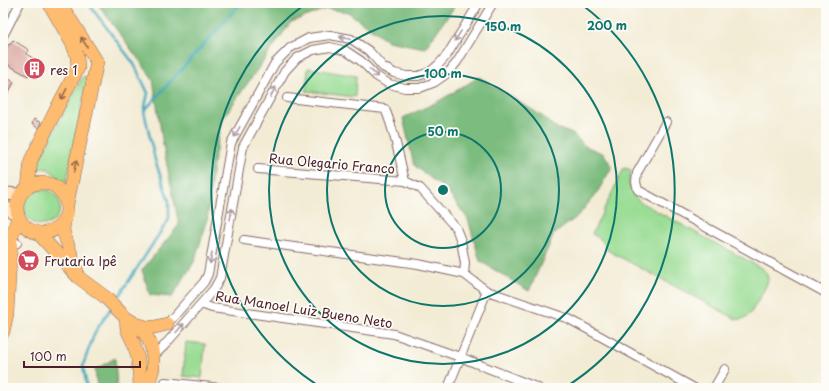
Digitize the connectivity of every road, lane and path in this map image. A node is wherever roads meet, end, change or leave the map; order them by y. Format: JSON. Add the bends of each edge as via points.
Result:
{"nodes":[{"id":1,"x":20,"y":3,"type":"edge"},
{"id":2,"x":49,"y":3,"type":"edge"},
{"id":3,"x":60,"y":3,"type":"edge"},
{"id":4,"x":479,"y":3,"type":"edge"},
{"id":5,"x":494,"y":3,"type":"edge"},
{"id":6,"x":3,"y":36,"type":"edge"},
{"id":7,"x":287,"y":98,"type":"dead end"},
{"id":8,"x":666,"y":122,"type":"dead end"},
{"id":9,"x":228,"y":158,"type":"junction"},
{"id":10,"x":241,"y":160,"type":"junction"},
{"id":11,"x":258,"y":169,"type":"dead end"},
{"id":12,"x":405,"y":181,"type":"junction"},
{"id":13,"x":24,"y":191,"type":"junction"},
{"id":14,"x":3,"y":193,"type":"edge"},
{"id":15,"x":67,"y":204,"type":"junction"},
{"id":16,"x":3,"y":206,"type":"edge"},
{"id":17,"x":18,"y":216,"type":"junction"},
{"id":18,"x":64,"y":221,"type":"junction"},
{"id":19,"x":37,"y":233,"type":"junction"},
{"id":20,"x":244,"y":240,"type":"dead end"},
{"id":21,"x":10,"y":242,"type":"edge"},
{"id":22,"x":464,"y":274,"type":"junction"},
{"id":23,"x":78,"y":277,"type":"junction"},
{"id":24,"x":198,"y":289,"type":"junction"},
{"id":25,"x":487,"y":291,"type":"junction"},
{"id":26,"x":826,"y":293,"type":"edge"},
{"id":27,"x":207,"y":297,"type":"junction"},
{"id":28,"x":185,"y":304,"type":"junction"},
{"id":29,"x":201,"y":304,"type":"junction"},
{"id":30,"x":194,"y":312,"type":"junction"},
{"id":31,"x":5,"y":314,"type":"edge"},
{"id":32,"x":128,"y":319,"type":"junction"},
{"id":33,"x":167,"y":324,"type":"junction"},
{"id":34,"x":3,"y":332,"type":"edge"},
{"id":35,"x":146,"y":335,"type":"junction"},
{"id":36,"x":134,"y":344,"type":"junction"},
{"id":37,"x":460,"y":356,"type":"junction"},
{"id":38,"x":153,"y":357,"type":"junction"},
{"id":39,"x":138,"y":359,"type":"junction"},
{"id":40,"x":725,"y":369,"type":"dead end"},
{"id":41,"x":165,"y":382,"type":"dead end"},
{"id":42,"x":141,"y":388,"type":"edge"},
{"id":43,"x":147,"y":388,"type":"edge"},
{"id":44,"x":221,"y":388,"type":"edge"},
{"id":45,"x":448,"y":388,"type":"edge"},
{"id":46,"x":538,"y":388,"type":"edge"},
{"id":47,"x":694,"y":388,"type":"edge"},
{"id":48,"x":714,"y":388,"type":"edge"}],
"edges":[{"from":1,"to":6,"type":"street"},
{"from":2,"to":13,"type":"main road","one_way":true,"via":[[73,45],[78,68],[31,160]]},
{"from":15,"to":3,"type":"main road","one_way":true,"via":[[97,62]]},
{"from":4,"to":9,"type":"street","one_way":true,"via":[[447,55],[430,72],[418,76],[394,73],[351,39],[330,35],[309,38],[290,48],[275,63],[231,143]]},
{"from":10,"to":5,"type":"street","one_way":true,"via":[[249,134],[285,70],[297,58],[313,50],[330,47],[346,51],[361,60],[376,76],[389,84],[420,88],[448,73]]},
{"from":7,"to":12,"type":"street","via":[[385,109]]},
{"from":8,"to":26,"type":"street","via":[[637,173],[638,190]]},
{"from":9,"to":10,"type":"street"},
{"from":9,"to":24,"type":"street","one_way":true,"via":[[208,274]]},
{"from":27,"to":10,"type":"street","one_way":true,"via":[[220,278]]},
{"from":11,"to":12,"type":"street","name":"Rua Olegario Franco"},
{"from":12,"to":22,"type":"street","via":[[420,188],[456,228],[466,263]]},
{"from":13,"to":14,"type":"main road"},
{"from":13,"to":15,"type":"main road","via":[[36,183],[53,185],[60,190]]},
{"from":13,"to":17,"type":"main road","via":[[18,202]]},
{"from":15,"to":18,"type":"main road"},
{"from":16,"to":17,"type":"main road"},
{"from":17,"to":19,"type":"main road","via":[[22,224]]},
{"from":17,"to":21,"type":"main road"},
{"from":18,"to":19,"type":"main road","via":[[53,231],[46,234]]},
{"from":18,"to":23,"type":"main road","via":[[63,232]]},
{"from":19,"to":21,"type":"main road"},
{"from":19,"to":23,"type":"main road"},
{"from":20,"to":22,"type":"street","via":[[418,264]]},
{"from":21,"to":31,"type":"main road"},
{"from":22,"to":25,"type":"street"},
{"from":23,"to":32,"type":"main road","via":[[105,297]]},
{"from":24,"to":27,"type":"street","via":[[204,291]]},
{"from":24,"to":28,"type":"street"},
{"from":25,"to":37,"type":"street"},
{"from":25,"to":47,"type":"street","via":[[569,320]]},
{"from":27,"to":29,"type":"street"},
{"from":28,"to":30,"type":"street"},
{"from":28,"to":33,"type":"street"},
{"from":29,"to":30,"type":"street"},
{"from":29,"to":37,"type":"street","name":"Rua Manoel Luiz Bueno Neto","via":[[212,308],[394,334]]},
{"from":38,"to":30,"type":"street","one_way":true},
{"from":31,"to":34,"type":"main road"},
{"from":32,"to":33,"type":"main road","via":[[146,327]]},
{"from":32,"to":35,"type":"main road"},
{"from":32,"to":36,"type":"main road","via":[[127,329]]},
{"from":33,"to":35,"type":"street"},
{"from":35,"to":36,"type":"main road"},
{"from":35,"to":38,"type":"main road"},
{"from":36,"to":39,"type":"main road"},
{"from":37,"to":45,"type":"street"},
{"from":37,"to":46,"type":"street","name":"Rua Manoel Luiz Bueno Neto"},
{"from":38,"to":39,"type":"main road","via":[[146,360]]},
{"from":38,"to":43,"type":"main road","via":[[153,369]]},
{"from":39,"to":42,"type":"main road"},
{"from":40,"to":48,"type":"street"},
{"from":41,"to":44,"type":"street"}]}
